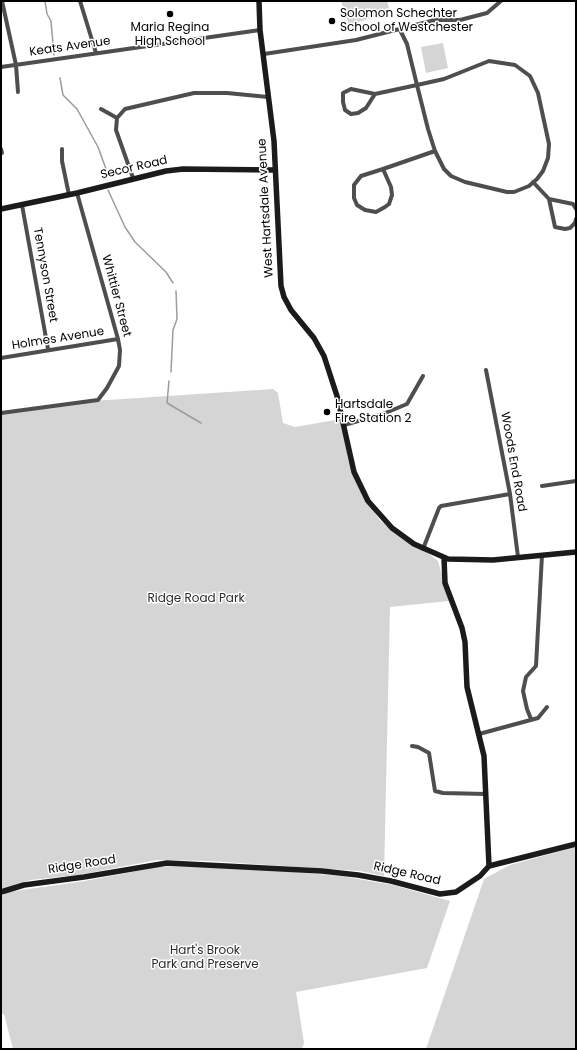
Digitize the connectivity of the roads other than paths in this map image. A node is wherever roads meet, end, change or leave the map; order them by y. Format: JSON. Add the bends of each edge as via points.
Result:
{"nodes":[{"id":1,"x":80,"y":1,"type":"edge"},
{"id":2,"x":259,"y":1,"type":"edge"},
{"id":3,"x":501,"y":1,"type":"edge"},
{"id":4,"x":2,"y":2,"type":"edge"},
{"id":5,"x":260,"y":30,"type":"junction"},
{"id":6,"x":400,"y":30,"type":"junction"},
{"id":7,"x":96,"y":53,"type":"junction"},
{"id":8,"x":264,"y":54,"type":"junction"},
{"id":9,"x":16,"y":65,"type":"junction"},
{"id":10,"x":1,"y":67,"type":"edge"},
{"id":11,"x":417,"y":86,"type":"junction"},
{"id":12,"x":18,"y":92,"type":"dead end"},
{"id":13,"x":375,"y":94,"type":"junction"},
{"id":14,"x":268,"y":96,"type":"junction"},
{"id":15,"x":101,"y":109,"type":"dead end"},
{"id":16,"x":117,"y":118,"type":"junction"},
{"id":17,"x":62,"y":149,"type":"dead end"},
{"id":18,"x":435,"y":151,"type":"junction"},
{"id":19,"x":383,"y":169,"type":"junction"},
{"id":20,"x":275,"y":170,"type":"junction"},
{"id":21,"x":133,"y":178,"type":"junction"},
{"id":22,"x":533,"y":182,"type":"junction"},
{"id":23,"x":77,"y":193,"type":"junction"},
{"id":24,"x":69,"y":195,"type":"junction"},
{"id":25,"x":549,"y":199,"type":"junction"},
{"id":26,"x":22,"y":205,"type":"junction"},
{"id":27,"x":576,"y":209,"type":"edge"},
{"id":28,"x":1,"y":210,"type":"edge"},
{"id":29,"x":576,"y":219,"type":"edge"},
{"id":30,"x":118,"y":339,"type":"junction"},
{"id":31,"x":48,"y":349,"type":"junction"},
{"id":32,"x":1,"y":358,"type":"edge"},
{"id":33,"x":486,"y":370,"type":"dead end"},
{"id":34,"x":423,"y":376,"type":"dead end"},
{"id":35,"x":1,"y":413,"type":"edge"},
{"id":36,"x":344,"y":425,"type":"junction"},
{"id":37,"x":576,"y":481,"type":"edge"},
{"id":38,"x":542,"y":486,"type":"dead end"},
{"id":39,"x":510,"y":494,"type":"junction"},
{"id":40,"x":423,"y":549,"type":"junction"},
{"id":41,"x":576,"y":552,"type":"edge"},
{"id":42,"x":542,"y":555,"type":"junction"},
{"id":43,"x":518,"y":557,"type":"junction"},
{"id":44,"x":444,"y":558,"type":"junction"},
{"id":45,"x":547,"y":707,"type":"dead end"},
{"id":46,"x":531,"y":719,"type":"junction"},
{"id":47,"x":480,"y":734,"type":"junction"},
{"id":48,"x":412,"y":746,"type":"dead end"},
{"id":49,"x":486,"y":794,"type":"junction"},
{"id":50,"x":576,"y":844,"type":"edge"},
{"id":51,"x":489,"y":866,"type":"junction"},
{"id":52,"x":1,"y":892,"type":"edge"}],
"edges":[{"from":1,"to":7,"type":"street"},
{"from":2,"to":5,"type":"street","name":"West Hartsdale Avenue"},
{"from":3,"to":6,"type":"street","via":[[482,15],[460,20],[434,20]]},
{"from":4,"to":9,"type":"street"},
{"from":5,"to":7,"type":"street","name":"Keats Avenue"},
{"from":5,"to":8,"type":"street","name":"West Hartsdale Avenue"},
{"from":6,"to":8,"type":"street","via":[[356,40]]},
{"from":6,"to":11,"type":"street","via":[[407,44]]},
{"from":7,"to":9,"type":"street","name":"Keats Avenue"},
{"from":8,"to":14,"type":"street","name":"West Hartsdale Avenue"},
{"from":9,"to":10,"type":"street","name":"Keats Avenue"},
{"from":9,"to":12,"type":"street"},
{"from":11,"to":13,"type":"street"},
{"from":11,"to":18,"type":"street"},
{"from":11,"to":22,"type":"street","via":[[444,80],[488,61],[515,65],[530,76],[538,93],[549,144],[546,164]]},
{"from":13,"to":13,"type":"street","via":[[366,108],[358,113],[352,114],[345,110],[342,98],[345,91],[358,89]]},
{"from":14,"to":16,"type":"street","via":[[227,92],[194,93],[125,108]]},
{"from":14,"to":20,"type":"street","name":"West Hartsdale Avenue"},
{"from":15,"to":16,"type":"street"},
{"from":16,"to":21,"type":"street","via":[[116,130]]},
{"from":17,"to":24,"type":"street"},
{"from":18,"to":19,"type":"street"},
{"from":18,"to":22,"type":"street","via":[[444,169],[451,176],[465,182],[514,192]]},
{"from":19,"to":19,"type":"street","via":[[391,187],[389,204],[376,212],[365,210],[357,205],[354,198],[354,184],[361,176]]},
{"from":20,"to":21,"type":"street","name":"Secor Road","via":[[183,169]]},
{"from":20,"to":36,"type":"street","name":"West Hartsdale Avenue","via":[[279,274],[282,291],[291,310],[314,338],[324,356]]},
{"from":21,"to":23,"type":"street","name":"Secor Road"},
{"from":22,"to":25,"type":"street"},
{"from":23,"to":24,"type":"street","name":"Secor Road"},
{"from":23,"to":30,"type":"street","name":"Whittier Street"},
{"from":24,"to":26,"type":"street","name":"Secor Road"},
{"from":25,"to":27,"type":"street","via":[[573,204]]},
{"from":25,"to":29,"type":"street","via":[[555,227],[570,228]]},
{"from":26,"to":28,"type":"street","name":"Secor Road"},
{"from":26,"to":31,"type":"street","name":"Tennyson Street"},
{"from":30,"to":31,"type":"street","name":"Holmes Avenue"},
{"from":30,"to":35,"type":"street","name":"Whittier Street","via":[[119,366],[98,400]]},
{"from":31,"to":32,"type":"street","name":"Holmes Avenue"},
{"from":33,"to":39,"type":"street","name":"Woods End Road"},
{"from":34,"to":36,"type":"street","via":[[407,404]]},
{"from":36,"to":40,"type":"street","name":"West Hartsdale Avenue","via":[[354,472],[368,501],[392,528]]},
{"from":37,"to":38,"type":"street"},
{"from":39,"to":40,"type":"street","via":[[441,506]]},
{"from":39,"to":43,"type":"street","name":"Woods End Road"},
{"from":40,"to":44,"type":"street","name":"West Hartsdale Avenue"},
{"from":41,"to":42,"type":"street","name":"West Hartsdale Avenue"},
{"from":42,"to":43,"type":"street","name":"West Hartsdale Avenue"},
{"from":42,"to":46,"type":"street","via":[[536,666],[526,677],[523,691]]},
{"from":43,"to":44,"type":"street","name":"West Hartsdale Avenue","via":[[472,561]]},
{"from":44,"to":47,"type":"street","via":[[445,583],[462,628],[467,687]]},
{"from":45,"to":46,"type":"street","via":[[538,718]]},
{"from":46,"to":47,"type":"street"},
{"from":47,"to":49,"type":"street"},
{"from":48,"to":49,"type":"street","via":[[429,753],[435,791]]},
{"from":49,"to":51,"type":"street"},
{"from":50,"to":51,"type":"street"},
{"from":51,"to":52,"type":"street","name":"Ridge Road","via":[[456,892],[445,894],[358,875],[181,863],[153,864],[30,884]]}]}
